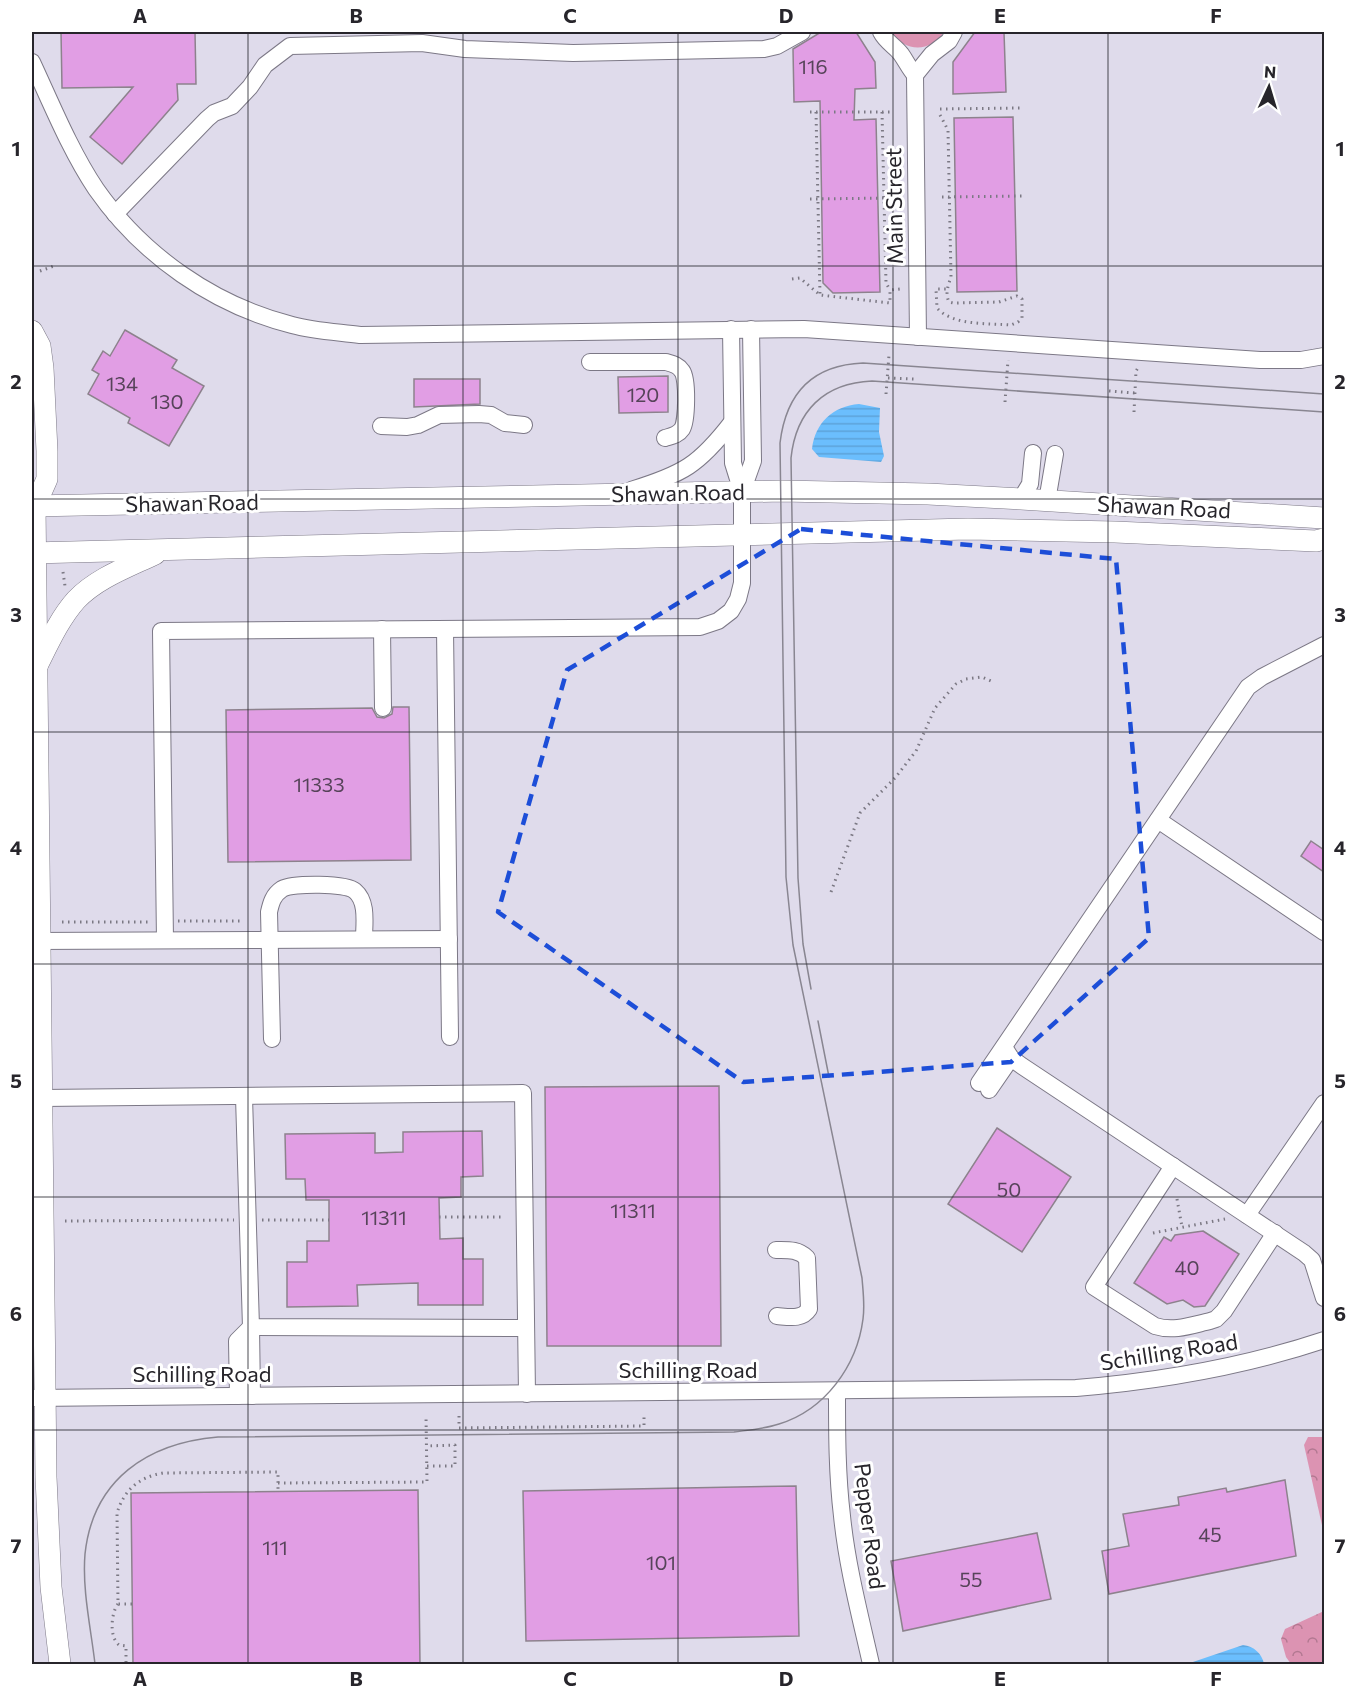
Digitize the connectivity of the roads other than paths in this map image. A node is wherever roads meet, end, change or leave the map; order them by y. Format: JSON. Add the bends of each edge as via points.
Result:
{"nodes":[{"id":1,"x":802,"y":32,"type":"edge"},
{"id":2,"x":881,"y":32,"type":"edge"},
{"id":3,"x":954,"y":32,"type":"edge"},
{"id":4,"x":899,"y":51,"type":"junction"},
{"id":5,"x":932,"y":54,"type":"junction"},
{"id":6,"x":32,"y":62,"type":"edge"},
{"id":7,"x":915,"y":75,"type":"junction"},
{"id":8,"x":115,"y":214,"type":"junction"},
{"id":9,"x":731,"y":329,"type":"junction"},
{"id":10,"x":751,"y":329,"type":"junction"},
{"id":11,"x":32,"y":331,"type":"edge"},
{"id":12,"x":918,"y":337,"type":"junction"},
{"id":13,"x":1324,"y":356,"type":"edge"},
{"id":14,"x":590,"y":362,"type":"dead end"},
{"id":15,"x":732,"y":422,"type":"junction"},
{"id":16,"x":524,"y":425,"type":"dead end"},
{"id":17,"x":381,"y":426,"type":"dead end"},
{"id":18,"x":665,"y":438,"type":"dead end"},
{"id":19,"x":1032,"y":453,"type":"dead end"},
{"id":20,"x":1055,"y":454,"type":"dead end"},
{"id":21,"x":742,"y":492,"type":"junction"},
{"id":22,"x":616,"y":494,"type":"junction"},
{"id":23,"x":1021,"y":499,"type":"junction"},
{"id":24,"x":1047,"y":501,"type":"junction"},
{"id":25,"x":32,"y":504,"type":"edge"},
{"id":26,"x":1324,"y":518,"type":"edge"},
{"id":27,"x":1044,"y":530,"type":"junction"},
{"id":28,"x":743,"y":534,"type":"junction"},
{"id":29,"x":1322,"y":544,"type":"edge"},
{"id":30,"x":165,"y":549,"type":"junction"},
{"id":31,"x":33,"y":553,"type":"edge"},
{"id":32,"x":382,"y":629,"type":"junction"},
{"id":33,"x":445,"y":629,"type":"junction"},
{"id":34,"x":1324,"y":645,"type":"edge"},
{"id":35,"x":34,"y":663,"type":"edge"},
{"id":36,"x":383,"y":708,"type":"dead end"},
{"id":37,"x":1158,"y":820,"type":"junction"},
{"id":38,"x":1324,"y":932,"type":"edge"},
{"id":39,"x":364,"y":939,"type":"junction"},
{"id":40,"x":449,"y":939,"type":"junction"},
{"id":41,"x":165,"y":940,"type":"junction"},
{"id":42,"x":270,"y":940,"type":"junction"},
{"id":43,"x":36,"y":941,"type":"edge"},
{"id":44,"x":36,"y":967,"type":"edge"},
{"id":45,"x":450,"y":1038,"type":"dead end"},
{"id":46,"x":272,"y":1039,"type":"dead end"},
{"id":47,"x":1008,"y":1052,"type":"junction"},
{"id":48,"x":984,"y":1086,"type":"dead end"},
{"id":49,"x":37,"y":1095,"type":"edge"},
{"id":50,"x":244,"y":1097,"type":"junction"},
{"id":51,"x":1324,"y":1102,"type":"edge"},
{"id":52,"x":1173,"y":1166,"type":"junction"},
{"id":53,"x":1247,"y":1215,"type":"junction"},
{"id":54,"x":1275,"y":1233,"type":"junction"},
{"id":55,"x":776,"y":1250,"type":"dead end"},
{"id":56,"x":1324,"y":1298,"type":"edge"},
{"id":57,"x":777,"y":1316,"type":"dead end"},
{"id":58,"x":251,"y":1328,"type":"junction"},
{"id":59,"x":526,"y":1328,"type":"junction"},
{"id":60,"x":1324,"y":1340,"type":"edge"},
{"id":61,"x":837,"y":1392,"type":"junction"},
{"id":62,"x":527,"y":1394,"type":"junction"},
{"id":63,"x":245,"y":1396,"type":"junction"},
{"id":64,"x":39,"y":1398,"type":"edge"},
{"id":65,"x":60,"y":1665,"type":"edge"},
{"id":66,"x":871,"y":1665,"type":"edge"}],
"edges":[{"from":1,"to":8,"type":"street","via":[[764,49],[573,52],[465,49],[422,43],[290,46],[265,65],[232,106],[207,118]]},
{"from":2,"to":4,"type":"street"},
{"from":3,"to":5,"type":"street"},
{"from":4,"to":5,"type":"street","via":[[912,56]]},
{"from":4,"to":7,"type":"street"},
{"from":5,"to":7,"type":"street"},
{"from":6,"to":8,"type":"street","via":[[76,155]]},
{"from":7,"to":12,"type":"street","name":"Main Street"},
{"from":8,"to":9,"type":"street","via":[[153,252],[202,287],[251,312],[316,330],[369,334]]},
{"from":9,"to":10,"type":"street"},
{"from":9,"to":15,"type":"street"},
{"from":10,"to":12,"type":"street"},
{"from":10,"to":21,"type":"street","via":[[753,461]]},
{"from":11,"to":25,"type":"main road","via":[[40,346],[47,479]]},
{"from":12,"to":13,"type":"street","via":[[1260,360]]},
{"from":14,"to":18,"type":"street","via":[[666,362],[681,370],[685,377],[685,421],[676,435]]},
{"from":15,"to":21,"type":"street","via":[[733,463]]},
{"from":15,"to":22,"type":"street","via":[[715,444],[680,472]]},
{"from":16,"to":17,"type":"street","via":[[479,414],[439,415],[407,427]]},
{"from":19,"to":23,"type":"street","via":[[1030,484]]},
{"from":20,"to":24,"type":"street"},
{"from":21,"to":22,"type":"main road","name":"Shawan Road"},
{"from":21,"to":23,"type":"main road","name":"Shawan Road"},
{"from":21,"to":28,"type":"street"},
{"from":22,"to":25,"type":"main road","name":"Shawan Road"},
{"from":23,"to":24,"type":"main road","name":"Shawan Road"},
{"from":24,"to":26,"type":"main road","name":"Shawan Road"},
{"from":24,"to":27,"type":"main road"},
{"from":25,"to":31,"type":"main road"},
{"from":27,"to":28,"type":"main road","name":"Shawan Road"},
{"from":27,"to":29,"type":"main road","name":"Shawan Road"},
{"from":28,"to":30,"type":"main road","name":"Shawan Road"},
{"from":28,"to":33,"type":"street","via":[[738,599],[718,621],[700,627]]},
{"from":30,"to":31,"type":"main road","name":"Shawan Road"},
{"from":30,"to":35,"type":"main road","via":[[108,576],[85,592],[66,613]]},
{"from":31,"to":35,"type":"main road"},
{"from":32,"to":33,"type":"street"},
{"from":32,"to":36,"type":"street"},
{"from":32,"to":41,"type":"street","via":[[161,631]]},
{"from":33,"to":40,"type":"street"},
{"from":34,"to":37,"type":"street","via":[[1248,687]]},
{"from":35,"to":43,"type":"main road"},
{"from":37,"to":38,"type":"street"},
{"from":37,"to":47,"type":"street"},
{"from":39,"to":40,"type":"street"},
{"from":39,"to":42,"type":"street"},
{"from":39,"to":42,"type":"street","via":[[365,914],[354,890],[343,886],[294,885],[282,889],[272,899]]},
{"from":40,"to":45,"type":"street"},
{"from":41,"to":42,"type":"street"},
{"from":41,"to":43,"type":"street"},
{"from":42,"to":46,"type":"street"},
{"from":43,"to":44,"type":"main road"},
{"from":44,"to":49,"type":"main road"},
{"from":47,"to":48,"type":"street"},
{"from":47,"to":52,"type":"street"},
{"from":49,"to":50,"type":"street"},
{"from":49,"to":64,"type":"main road"},
{"from":50,"to":58,"type":"street"},
{"from":50,"to":59,"type":"street","via":[[523,1093]]},
{"from":51,"to":53,"type":"street"},
{"from":52,"to":53,"type":"street"},
{"from":52,"to":54,"type":"street","via":[[1094,1287],[1155,1326],[1172,1329],[1216,1319]]},
{"from":53,"to":54,"type":"street"},
{"from":54,"to":56,"type":"street","via":[[1312,1260]]},
{"from":55,"to":57,"type":"street","via":[[793,1250],[807,1258],[808,1309],[800,1317]]},
{"from":58,"to":59,"type":"street"},
{"from":58,"to":63,"type":"street"},
{"from":59,"to":62,"type":"street"},
{"from":60,"to":61,"type":"street","name":"Schilling Road","via":[[1230,1367],[1123,1384]]},
{"from":61,"to":62,"type":"street","name":"Schilling Road"},
{"from":61,"to":66,"type":"street","name":"Pepper Road","via":[[842,1516]]},
{"from":62,"to":63,"type":"street","name":"Schilling Road"},
{"from":63,"to":64,"type":"street","name":"Schilling Road"},
{"from":64,"to":65,"type":"main road"}]}
